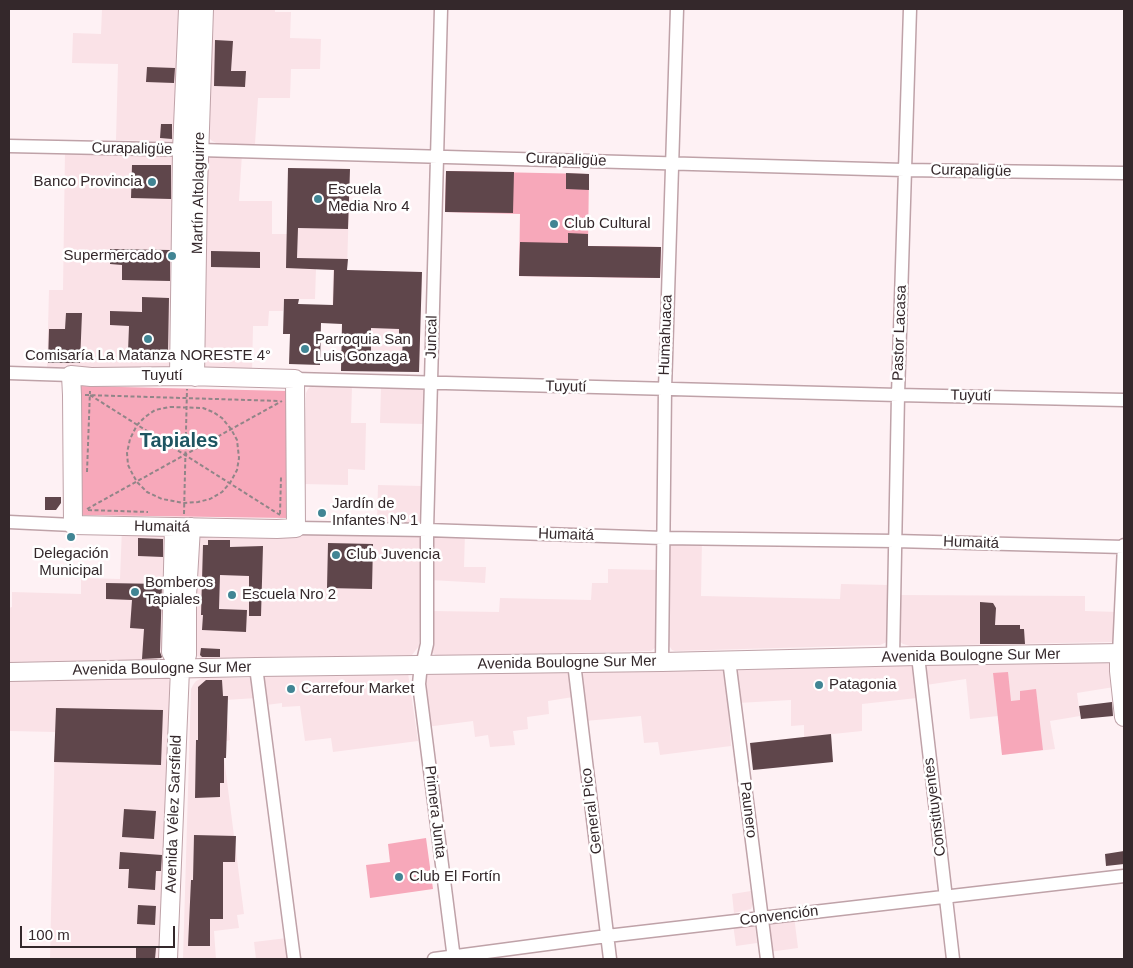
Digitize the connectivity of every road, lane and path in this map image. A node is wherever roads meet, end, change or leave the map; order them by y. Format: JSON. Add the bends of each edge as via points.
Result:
{"nodes":[{"id":1,"x":188,"y":9,"type":"edge"},
{"id":2,"x":204,"y":9,"type":"edge"},
{"id":3,"x":441,"y":9,"type":"edge"},
{"id":4,"x":677,"y":9,"type":"edge"},
{"id":5,"x":910,"y":9,"type":"edge"},
{"id":6,"x":9,"y":146,"type":"edge"},
{"id":7,"x":191,"y":150,"type":"junction"},
{"id":8,"x":436,"y":156,"type":"junction"},
{"id":9,"x":672,"y":163,"type":"junction"},
{"id":10,"x":904,"y":170,"type":"junction"},
{"id":11,"x":1124,"y":173,"type":"edge"},
{"id":12,"x":9,"y":373,"type":"edge"},
{"id":13,"x":71,"y":376,"type":"junction"},
{"id":14,"x":187,"y":376,"type":"junction"},
{"id":15,"x":91,"y":377,"type":"junction"},
{"id":16,"x":295,"y":380,"type":"junction"},
{"id":17,"x":431,"y":384,"type":"junction"},
{"id":18,"x":665,"y":389,"type":"junction"},
{"id":19,"x":72,"y":395,"type":"junction"},
{"id":20,"x":90,"y":395,"type":"junction"},
{"id":21,"x":898,"y":395,"type":"junction"},
{"id":22,"x":187,"y":398,"type":"junction"},
{"id":23,"x":1124,"y":400,"type":"edge"},
{"id":24,"x":288,"y":401,"type":"junction"},
{"id":25,"x":186,"y":407,"type":"junction"},
{"id":26,"x":137,"y":425,"type":"junction"},
{"id":27,"x":231,"y":430,"type":"junction"},
{"id":28,"x":185,"y":455,"type":"junction"},
{"id":29,"x":88,"y":472,"type":"dead end"},
{"id":30,"x":137,"y":482,"type":"junction"},
{"id":31,"x":230,"y":483,"type":"junction"},
{"id":32,"x":86,"y":500,"type":"dead end"},
{"id":33,"x":184,"y":502,"type":"junction"},
{"id":34,"x":280,"y":515,"type":"dead end"},
{"id":35,"x":9,"y":522,"type":"edge"},
{"id":36,"x":73,"y":525,"type":"junction"},
{"id":37,"x":183,"y":527,"type":"junction"},
{"id":38,"x":296,"y":528,"type":"junction"},
{"id":39,"x":427,"y":530,"type":"junction"},
{"id":40,"x":663,"y":538,"type":"junction"},
{"id":41,"x":895,"y":541,"type":"junction"},
{"id":42,"x":1124,"y":546,"type":"edge"},
{"id":43,"x":1122,"y":653,"type":"edge"},
{"id":44,"x":918,"y":656,"type":"junction"},
{"id":45,"x":893,"y":657,"type":"junction"},
{"id":46,"x":729,"y":660,"type":"junction"},
{"id":47,"x":662,"y":662,"type":"junction"},
{"id":48,"x":574,"y":663,"type":"junction"},
{"id":49,"x":423,"y":665,"type":"junction"},
{"id":50,"x":256,"y":667,"type":"junction"},
{"id":51,"x":180,"y":669,"type":"junction"},
{"id":52,"x":9,"y":672,"type":"edge"},
{"id":53,"x":1124,"y":717,"type":"edge"},
{"id":54,"x":1124,"y":876,"type":"edge"},
{"id":55,"x":946,"y":896,"type":"junction"},
{"id":56,"x":762,"y":918,"type":"junction"},
{"id":57,"x":607,"y":936,"type":"junction"},
{"id":58,"x":454,"y":958,"type":"edge"},
{"id":59,"x":168,"y":959,"type":"edge"},
{"id":60,"x":294,"y":959,"type":"edge"},
{"id":61,"x":434,"y":959,"type":"edge"},
{"id":62,"x":610,"y":959,"type":"edge"},
{"id":63,"x":767,"y":959,"type":"edge"},
{"id":64,"x":953,"y":959,"type":"edge"}],
"edges":[{"from":1,"to":7,"type":"street","name":"Martín Altolaguirre"},
{"from":2,"to":7,"type":"street","name":"Martín Altolaguirre"},
{"from":3,"to":8,"type":"street","name":"Juncal"},
{"from":4,"to":9,"type":"street","name":"Humahuaca"},
{"from":5,"to":10,"type":"street","name":"Pastor Lacasa"},
{"from":6,"to":7,"type":"street","name":"Curapaligüe"},
{"from":7,"to":8,"type":"street","name":"Curapaligüe"},
{"from":7,"to":14,"type":"street","name":"Martín Altolaguirre"},
{"from":8,"to":9,"type":"street","name":"Curapaligüe"},
{"from":8,"to":17,"type":"street","name":"Juncal"},
{"from":9,"to":10,"type":"street","name":"Curapaligüe"},
{"from":9,"to":18,"type":"street","name":"Humahuaca"},
{"from":10,"to":11,"type":"street","name":"Curapaligüe"},
{"from":10,"to":21,"type":"street","name":"Pastor Lacasa"},
{"from":12,"to":13,"type":"street","name":"Tuyutí"},
{"from":13,"to":15,"type":"street","name":"Tuyutí"},
{"from":13,"to":19,"type":"street"},
{"from":14,"to":15,"type":"street","name":"Tuyutí"},
{"from":14,"to":16,"type":"street","name":"Tuyutí"},
{"from":14,"to":22,"type":"path"},
{"from":15,"to":20,"type":"path"},
{"from":16,"to":17,"type":"street","name":"Tuyutí"},
{"from":16,"to":24,"type":"street"},
{"from":17,"to":18,"type":"street","name":"Tuyutí"},
{"from":17,"to":39,"type":"street","name":"Juncal"},
{"from":18,"to":21,"type":"street","name":"Tuyutí"},
{"from":18,"to":40,"type":"street","name":"Humahuaca"},
{"from":19,"to":20,"type":"path"},
{"from":19,"to":36,"type":"street"},
{"from":20,"to":22,"type":"path"},
{"from":20,"to":26,"type":"path"},
{"from":20,"to":29,"type":"path"},
{"from":21,"to":23,"type":"street","name":"Tuyutí"},
{"from":21,"to":41,"type":"street","name":"Pastor Lacasa"},
{"from":22,"to":24,"type":"path"},
{"from":22,"to":25,"type":"path"},
{"from":24,"to":27,"type":"path"},
{"from":24,"to":38,"type":"street"},
{"from":25,"to":26,"type":"path","via":[[156,410]]},
{"from":25,"to":27,"type":"path","via":[[213,412]]},
{"from":25,"to":28,"type":"path"},
{"from":26,"to":28,"type":"path"},
{"from":26,"to":30,"type":"path","via":[[127,453],[128,465]]},
{"from":27,"to":28,"type":"path"},
{"from":27,"to":31,"type":"path","via":[[237,440],[239,458]]},
{"from":28,"to":30,"type":"path"},
{"from":28,"to":31,"type":"path"},
{"from":28,"to":33,"type":"path"},
{"from":30,"to":32,"type":"path","via":[[86,510]]},
{"from":30,"to":33,"type":"path","via":[[147,492],[162,499]]},
{"from":31,"to":33,"type":"path","via":[[210,499]]},
{"from":31,"to":34,"type":"path"},
{"from":33,"to":37,"type":"path"},
{"from":35,"to":36,"type":"street","name":"Humaitá"},
{"from":36,"to":37,"type":"street","name":"Humaitá"},
{"from":37,"to":38,"type":"street","name":"Humaitá"},
{"from":37,"to":51,"type":"street","via":[[180,596],[171,652]]},
{"from":38,"to":39,"type":"street","name":"Humaitá"},
{"from":39,"to":40,"type":"street","name":"Humaitá"},
{"from":39,"to":49,"type":"street","name":"Juncal","via":[[427,644]]},
{"from":40,"to":41,"type":"street","name":"Humaitá"},
{"from":40,"to":47,"type":"street","name":"Humahuaca"},
{"from":41,"to":42,"type":"street","name":"Humaitá"},
{"from":41,"to":45,"type":"street","name":"Pastor Lacasa"},
{"from":42,"to":43,"type":"street"},
{"from":43,"to":44,"type":"street","name":"Avenida Boulogne Sur Mer"},
{"from":43,"to":53,"type":"street","via":[[1119,671]]},
{"from":44,"to":45,"type":"street","name":"Avenida Boulogne Sur Mer"},
{"from":44,"to":55,"type":"street","name":"Constituyentes"},
{"from":45,"to":46,"type":"street","name":"Avenida Boulogne Sur Mer"},
{"from":46,"to":47,"type":"street","name":"Avenida Boulogne Sur Mer"},
{"from":46,"to":56,"type":"street","name":"Paunero"},
{"from":47,"to":48,"type":"street","name":"Avenida Boulogne Sur Mer"},
{"from":48,"to":49,"type":"street","name":"Avenida Boulogne Sur Mer"},
{"from":48,"to":57,"type":"street","name":"General Pico"},
{"from":49,"to":50,"type":"street","name":"Avenida Boulogne Sur Mer"},
{"from":49,"to":58,"type":"street","name":"Primera Junta","via":[[419,684]]},
{"from":50,"to":51,"type":"street","name":"Avenida Boulogne Sur Mer"},
{"from":50,"to":60,"type":"street"},
{"from":51,"to":52,"type":"street","name":"Avenida Boulogne Sur Mer"},
{"from":51,"to":59,"type":"street","name":"Avenida Vélez Sarsfield"},
{"from":54,"to":55,"type":"street","name":"Convención"},
{"from":55,"to":56,"type":"street","name":"Convención"},
{"from":55,"to":64,"type":"street","name":"Constituyentes"},
{"from":56,"to":57,"type":"street","name":"Convención"},
{"from":56,"to":63,"type":"street","name":"Paunero"},
{"from":57,"to":58,"type":"street","name":"Convención"},
{"from":57,"to":62,"type":"street","name":"General Pico"},
{"from":58,"to":61,"type":"street","name":"Convención"}]}
